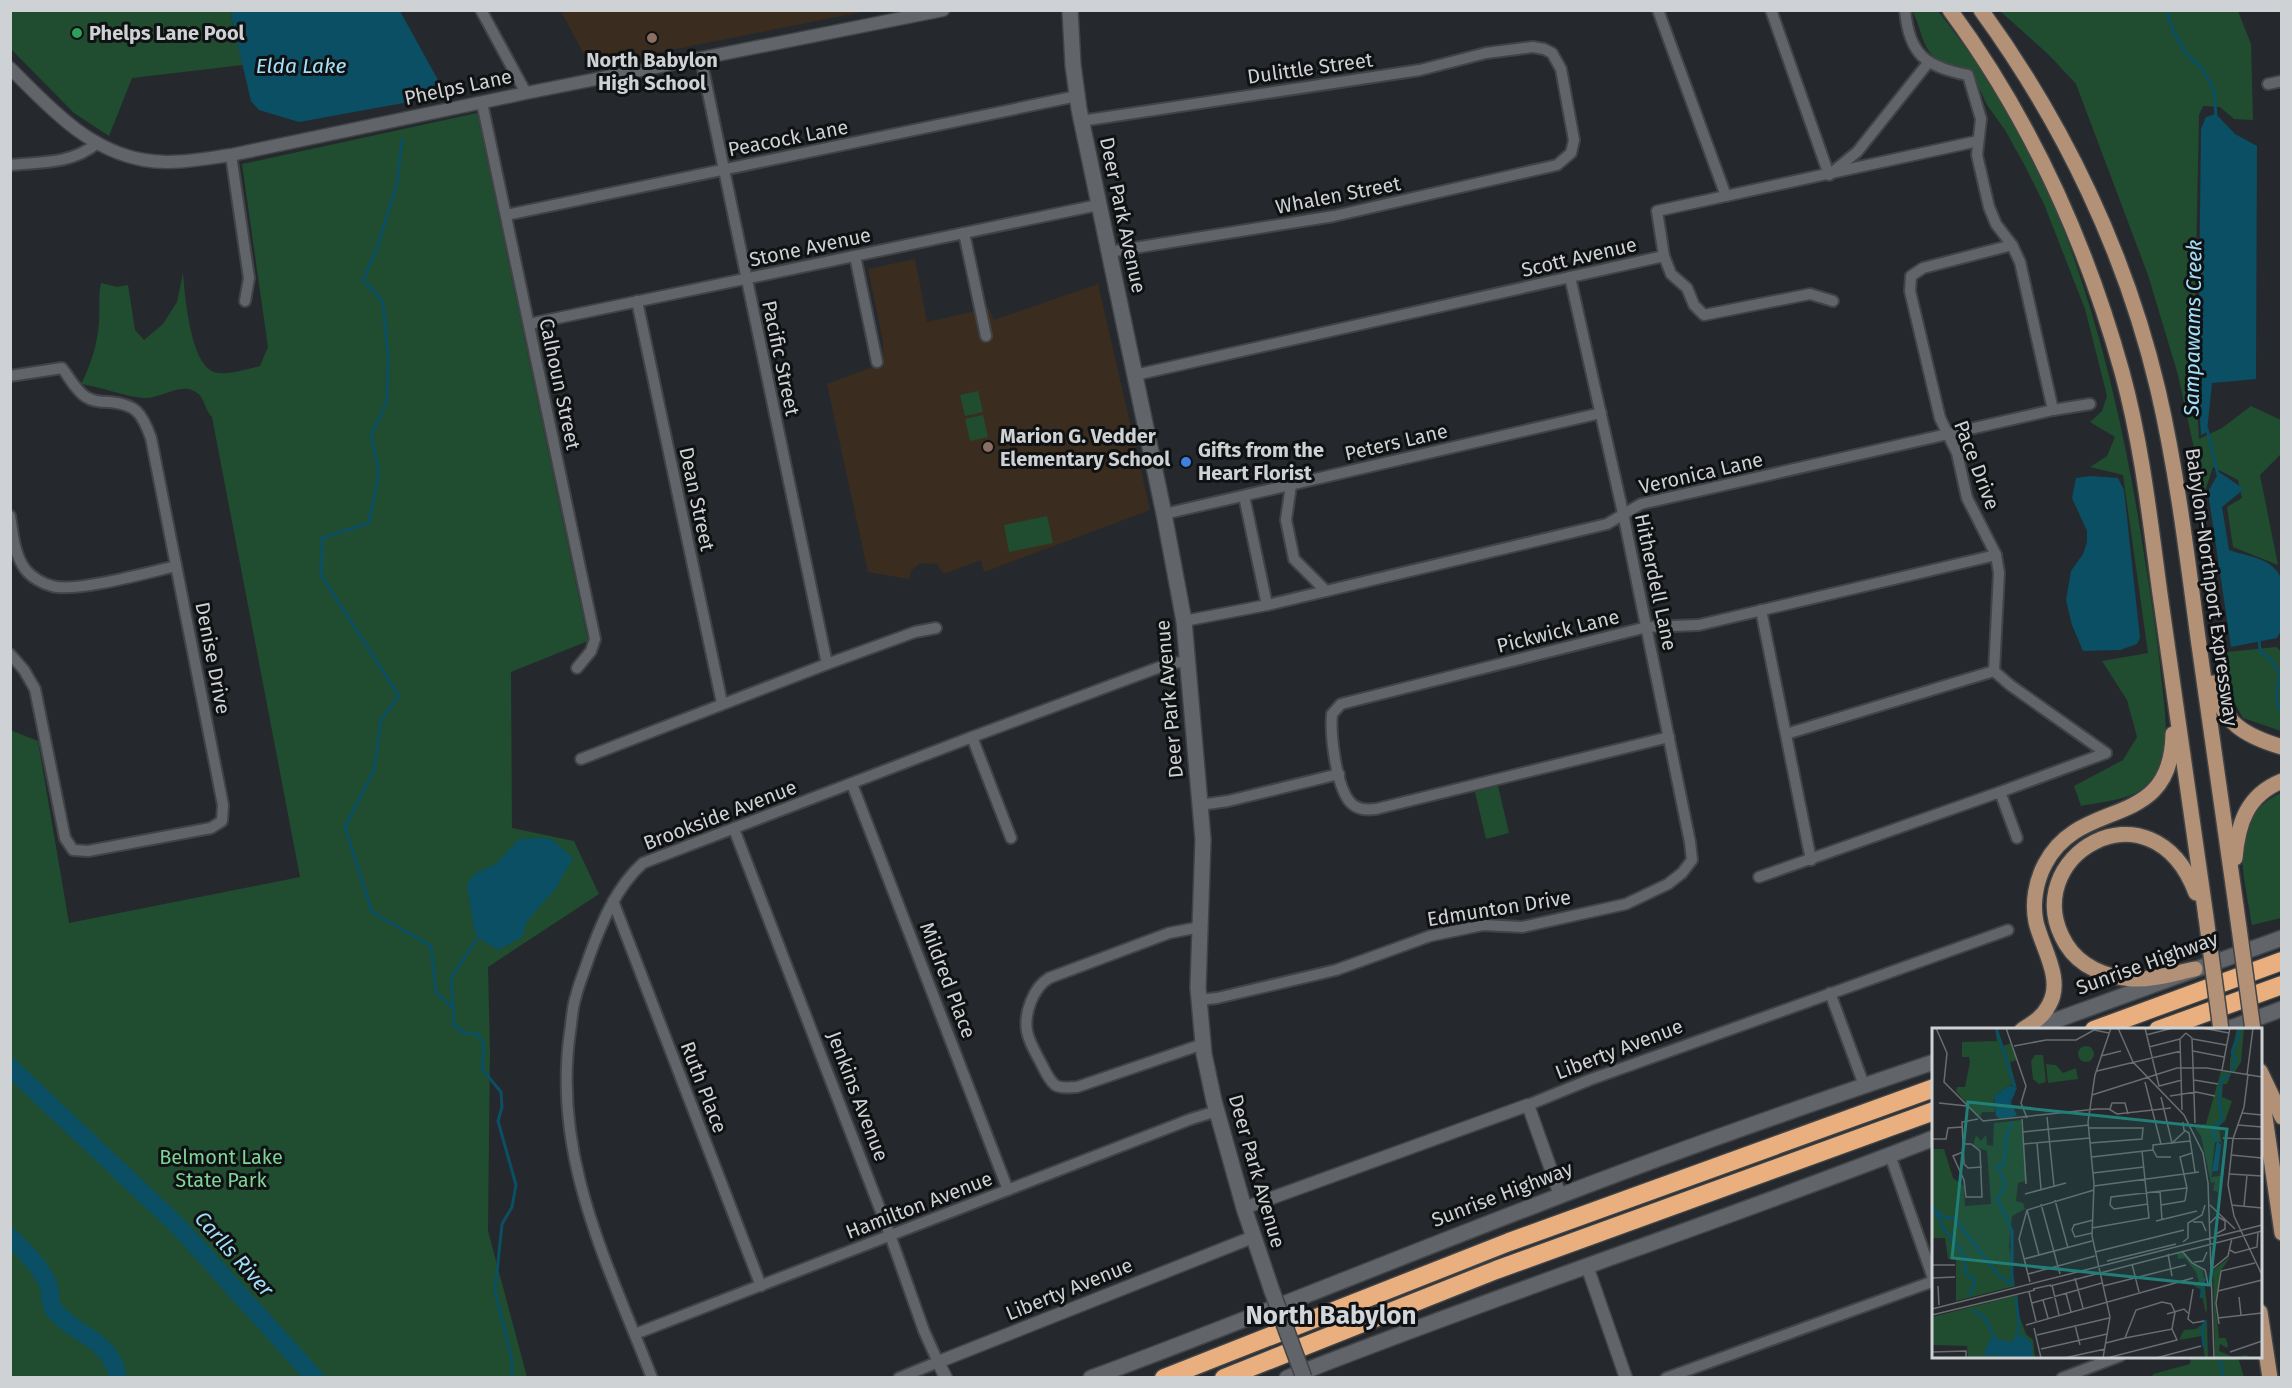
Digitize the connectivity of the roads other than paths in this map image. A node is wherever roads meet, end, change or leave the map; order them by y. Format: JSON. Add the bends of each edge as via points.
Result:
{"nodes":[{"id":1,"x":481,"y":10,"type":"edge"},
{"id":2,"x":943,"y":10,"type":"edge"},
{"id":3,"x":1070,"y":10,"type":"edge"},
{"id":4,"x":1658,"y":10,"type":"edge"},
{"id":5,"x":1771,"y":10,"type":"edge"},
{"id":6,"x":1905,"y":10,"type":"edge"},
{"id":7,"x":1950,"y":10,"type":"edge"},
{"id":8,"x":1981,"y":10,"type":"edge"},
{"id":9,"x":701,"y":59,"type":"junction"},
{"id":10,"x":1928,"y":63,"type":"junction"},
{"id":11,"x":10,"y":68,"type":"edge"},
{"id":12,"x":2282,"y":81,"type":"edge"},
{"id":13,"x":2268,"y":84,"type":"dead end"},
{"id":14,"x":526,"y":93,"type":"junction"},
{"id":15,"x":1077,"y":96,"type":"junction"},
{"id":16,"x":482,"y":103,"type":"junction"},
{"id":17,"x":1081,"y":121,"type":"junction"},
{"id":18,"x":1978,"y":141,"type":"junction"},
{"id":19,"x":96,"y":144,"type":"junction"},
{"id":20,"x":231,"y":155,"type":"junction"},
{"id":21,"x":1569,"y":156,"type":"joint"},
{"id":22,"x":10,"y":165,"type":"edge"},
{"id":23,"x":724,"y":170,"type":"junction"},
{"id":24,"x":1829,"y":175,"type":"junction"},
{"id":25,"x":1726,"y":196,"type":"junction"},
{"id":26,"x":1098,"y":205,"type":"junction"},
{"id":27,"x":506,"y":215,"type":"junction"},
{"id":28,"x":964,"y":233,"type":"junction"},
{"id":29,"x":2012,"y":245,"type":"junction"},
{"id":30,"x":1109,"y":252,"type":"junction"},
{"id":31,"x":855,"y":256,"type":"junction"},
{"id":32,"x":1664,"y":256,"type":"junction"},
{"id":33,"x":1570,"y":277,"type":"junction"},
{"id":34,"x":746,"y":279,"type":"junction"},
{"id":35,"x":245,"y":301,"type":"dead end"},
{"id":36,"x":638,"y":301,"type":"junction"},
{"id":37,"x":1833,"y":301,"type":"dead end"},
{"id":38,"x":529,"y":324,"type":"junction"},
{"id":39,"x":986,"y":336,"type":"dead end"},
{"id":40,"x":877,"y":362,"type":"dead end"},
{"id":41,"x":1135,"y":375,"type":"junction"},
{"id":42,"x":10,"y":376,"type":"edge"},
{"id":43,"x":2090,"y":404,"type":"dead end"},
{"id":44,"x":2053,"y":411,"type":"junction"},
{"id":45,"x":1601,"y":413,"type":"junction"},
{"id":46,"x":1948,"y":435,"type":"junction"},
{"id":47,"x":1291,"y":485,"type":"junction"},
{"id":48,"x":1244,"y":496,"type":"junction"},
{"id":49,"x":1623,"y":513,"type":"junction"},
{"id":50,"x":1164,"y":514,"type":"junction"},
{"id":51,"x":10,"y":516,"type":"edge"},
{"id":52,"x":1996,"y":555,"type":"junction"},
{"id":53,"x":176,"y":566,"type":"junction"},
{"id":54,"x":1326,"y":591,"type":"junction"},
{"id":55,"x":1267,"y":605,"type":"junction"},
{"id":56,"x":1761,"y":610,"type":"junction"},
{"id":57,"x":2195,"y":616,"type":"junction"},
{"id":58,"x":1184,"y":621,"type":"junction"},
{"id":59,"x":1647,"y":627,"type":"junction"},
{"id":60,"x":936,"y":628,"type":"dead end"},
{"id":61,"x":10,"y":654,"type":"edge"},
{"id":62,"x":1188,"y":661,"type":"junction"},
{"id":63,"x":827,"y":664,"type":"junction"},
{"id":64,"x":577,"y":668,"type":"dead end"},
{"id":65,"x":1994,"y":670,"type":"junction"},
{"id":66,"x":2174,"y":689,"type":"junction"},
{"id":67,"x":722,"y":703,"type":"junction"},
{"id":68,"x":1786,"y":734,"type":"junction"},
{"id":69,"x":972,"y":737,"type":"junction"},
{"id":70,"x":1669,"y":737,"type":"junction"},
{"id":71,"x":2282,"y":747,"type":"edge"},
{"id":72,"x":581,"y":759,"type":"dead end"},
{"id":73,"x":1338,"y":774,"type":"junction"},
{"id":74,"x":2282,"y":782,"type":"edge"},
{"id":75,"x":852,"y":784,"type":"junction"},
{"id":76,"x":2000,"y":792,"type":"junction"},
{"id":77,"x":1200,"y":805,"type":"junction"},
{"id":78,"x":734,"y":829,"type":"junction"},
{"id":79,"x":1011,"y":838,"type":"dead end"},
{"id":80,"x":2018,"y":838,"type":"dead end"},
{"id":81,"x":1692,"y":860,"type":"joint"},
{"id":82,"x":1810,"y":860,"type":"junction"},
{"id":83,"x":1759,"y":877,"type":"dead end"},
{"id":84,"x":2233,"y":882,"type":"junction"},
{"id":85,"x":613,"y":901,"type":"junction"},
{"id":86,"x":2206,"y":917,"type":"junction"},
{"id":87,"x":1200,"y":927,"type":"junction"},
{"id":88,"x":2008,"y":930,"type":"dead end"},
{"id":89,"x":2282,"y":938,"type":"edge"},
{"id":90,"x":2282,"y":962,"type":"edge"},
{"id":91,"x":2195,"y":969,"type":"junction"},
{"id":92,"x":2282,"y":984,"type":"edge"},
{"id":93,"x":1830,"y":993,"type":"junction"},
{"id":94,"x":1198,"y":1000,"type":"junction"},
{"id":95,"x":2282,"y":1009,"type":"edge"},
{"id":96,"x":2023,"y":1028,"type":"edge"},
{"id":97,"x":2032,"y":1028,"type":"edge"},
{"id":98,"x":2097,"y":1028,"type":"edge"},
{"id":99,"x":2161,"y":1028,"type":"edge"},
{"id":100,"x":2223,"y":1028,"type":"edge"},
{"id":101,"x":2226,"y":1028,"type":"edge"},
{"id":102,"x":2253,"y":1028,"type":"edge"},
{"id":103,"x":1203,"y":1044,"type":"junction"},
{"id":104,"x":1932,"y":1063,"type":"edge"},
{"id":105,"x":2262,"y":1075,"type":"edge"},
{"id":106,"x":1864,"y":1085,"type":"junction"},
{"id":107,"x":1932,"y":1089,"type":"edge"},
{"id":108,"x":2262,"y":1097,"type":"edge"},
{"id":109,"x":1528,"y":1105,"type":"junction"},
{"id":110,"x":1217,"y":1111,"type":"junction"},
{"id":111,"x":1932,"y":1112,"type":"edge"},
{"id":112,"x":2282,"y":1118,"type":"edge"},
{"id":113,"x":1932,"y":1139,"type":"edge"},
{"id":114,"x":1890,"y":1155,"type":"junction"},
{"id":115,"x":1008,"y":1190,"type":"junction"},
{"id":116,"x":1560,"y":1195,"type":"junction"},
{"id":117,"x":1244,"y":1208,"type":"junction"},
{"id":118,"x":2282,"y":1233,"type":"edge"},
{"id":119,"x":890,"y":1236,"type":"junction"},
{"id":120,"x":1253,"y":1237,"type":"junction"},
{"id":121,"x":1587,"y":1266,"type":"junction"},
{"id":122,"x":1932,"y":1275,"type":"edge"},
{"id":123,"x":1932,"y":1282,"type":"edge"},
{"id":124,"x":761,"y":1286,"type":"junction"},
{"id":125,"x":2262,"y":1325,"type":"edge"},
{"id":126,"x":635,"y":1334,"type":"junction"},
{"id":127,"x":2262,"y":1352,"type":"edge"},
{"id":128,"x":2114,"y":1358,"type":"edge"},
{"id":129,"x":938,"y":1362,"type":"junction"},
{"id":130,"x":652,"y":1377,"type":"edge"},
{"id":131,"x":899,"y":1377,"type":"edge"},
{"id":132,"x":946,"y":1377,"type":"edge"},
{"id":133,"x":1091,"y":1377,"type":"edge"},
{"id":134,"x":1164,"y":1377,"type":"edge"},
{"id":135,"x":1224,"y":1377,"type":"edge"},
{"id":136,"x":1287,"y":1377,"type":"edge"},
{"id":137,"x":1304,"y":1377,"type":"edge"},
{"id":138,"x":1626,"y":1377,"type":"edge"},
{"id":139,"x":1666,"y":1377,"type":"edge"},
{"id":140,"x":2062,"y":1377,"type":"edge"},
{"id":141,"x":2270,"y":1377,"type":"edge"}],
"edges":[{"from":1,"to":14,"type":"street"},
{"from":2,"to":9,"type":"street","name":"Phelps Lane"},
{"from":3,"to":15,"type":"main road","name":"Deer Park Avenue"},
{"from":4,"to":25,"type":"street"},
{"from":5,"to":24,"type":"street"},
{"from":6,"to":10,"type":"street","via":[[1911,38]]},
{"from":7,"to":66,"type":"main road","via":[[1996,78],[2036,149],[2070,220],[2100,298],[2123,374],[2139,453]]},
{"from":8,"to":57,"type":"main road","name":"Babylon-Northport Expressway","via":[[2062,138],[2127,286],[2166,424]]},
{"from":9,"to":14,"type":"street","name":"Phelps Lane"},
{"from":9,"to":23,"type":"street","name":"Pacific Street"},
{"from":10,"to":18,"type":"street","via":[[1968,75],[1981,119]]},
{"from":10,"to":24,"type":"street","via":[[1857,152]]},
{"from":11,"to":19,"type":"street","name":"Phelps Lane","via":[[70,126]]},
{"from":12,"to":13,"type":"street"},
{"from":14,"to":16,"type":"street","name":"Phelps Lane"},
{"from":15,"to":17,"type":"main road","name":"Deer Park Avenue"},
{"from":15,"to":23,"type":"street","name":"Peacock Lane"},
{"from":16,"to":20,"type":"street","name":"Phelps Lane"},
{"from":16,"to":27,"type":"street","name":"Calhoun Street"},
{"from":17,"to":21,"type":"street","name":"Dulittle Street","via":[[1420,69],[1528,47],[1544,49],[1556,57],[1561,69],[1574,135]]},
{"from":17,"to":26,"type":"main road","name":"Deer Park Avenue"},
{"from":18,"to":24,"type":"street","name":"Scott Avenue"},
{"from":18,"to":29,"type":"street","via":[[1977,155],[1989,207]]},
{"from":19,"to":20,"type":"street","name":"Phelps Lane","via":[[144,160],[185,161]]},
{"from":19,"to":22,"type":"street","via":[[73,158]]},
{"from":20,"to":35,"type":"street","via":[[249,278]]},
{"from":21,"to":30,"type":"street","name":"Whalen Street","via":[[1548,168],[1334,216]]},
{"from":23,"to":27,"type":"street","name":"Peacock Lane"},
{"from":23,"to":34,"type":"street","name":"Pacific Street"},
{"from":24,"to":25,"type":"street","name":"Scott Avenue"},
{"from":25,"to":32,"type":"street","name":"Scott Avenue","via":[[1657,211]]},
{"from":26,"to":28,"type":"street","name":"Stone Avenue"},
{"from":26,"to":30,"type":"main road","name":"Deer Park Avenue"},
{"from":27,"to":38,"type":"street","name":"Calhoun Street"},
{"from":28,"to":31,"type":"street","name":"Stone Avenue"},
{"from":28,"to":39,"type":"street"},
{"from":29,"to":44,"type":"street","via":[[2020,262]]},
{"from":29,"to":46,"type":"street","name":"Pace Drive","via":[[1923,268],[1911,276],[1910,291],[1940,418]]},
{"from":30,"to":41,"type":"main road","name":"Deer Park Avenue"},
{"from":31,"to":34,"type":"street","name":"Stone Avenue"},
{"from":31,"to":40,"type":"street"},
{"from":32,"to":33,"type":"street","name":"Scott Avenue"},
{"from":32,"to":37,"type":"street","via":[[1671,274],[1687,288],[1694,305],[1704,315],[1810,294]]},
{"from":33,"to":41,"type":"street","name":"Scott Avenue"},
{"from":33,"to":45,"type":"street","name":"Hitherdell Lane"},
{"from":34,"to":36,"type":"street","name":"Stone Avenue"},
{"from":34,"to":63,"type":"street","name":"Pacific Street"},
{"from":36,"to":38,"type":"street","name":"Stone Avenue"},
{"from":36,"to":67,"type":"street","name":"Dean Street"},
{"from":38,"to":64,"type":"street","name":"Calhoun Street","via":[[595,639]]},
{"from":41,"to":50,"type":"main road","name":"Deer Park Avenue"},
{"from":42,"to":53,"type":"street","name":"Denise Drive","via":[[62,368],[76,390],[87,398],[124,403],[138,410],[151,438]]},
{"from":43,"to":44,"type":"street","name":"Veronica Lane"},
{"from":44,"to":46,"type":"street","name":"Veronica Lane"},
{"from":45,"to":47,"type":"street","name":"Peters Lane"},
{"from":45,"to":49,"type":"street","name":"Hitherdell Lane"},
{"from":46,"to":49,"type":"street","name":"Veronica Lane","via":[[1641,504]]},
{"from":46,"to":52,"type":"street","name":"Pace Drive","via":[[1957,453],[1967,498]]},
{"from":47,"to":48,"type":"street","name":"Peters Lane"},
{"from":47,"to":54,"type":"street","via":[[1286,520],[1294,559]]},
{"from":48,"to":50,"type":"street","name":"Peters Lane"},
{"from":48,"to":55,"type":"street"},
{"from":49,"to":54,"type":"street","name":"Veronica Lane","via":[[1607,524]]},
{"from":49,"to":59,"type":"street","name":"Hitherdell Lane"},
{"from":50,"to":58,"type":"main road","name":"Deer Park Avenue"},
{"from":51,"to":53,"type":"street","via":[[16,552],[26,570],[54,587],[78,587]]},
{"from":52,"to":56,"type":"street","name":"Pickwick Lane"},
{"from":52,"to":65,"type":"street","name":"Pace Drive","via":[[1999,573]]},
{"from":53,"to":61,"type":"street","name":"Denise Drive","via":[[223,805],[222,821],[211,828],[88,851],[73,850],[65,838],[35,688]]},
{"from":54,"to":55,"type":"street","name":"Veronica Lane"},
{"from":55,"to":58,"type":"street","name":"Veronica Lane"},
{"from":56,"to":59,"type":"street","name":"Pickwick Lane","via":[[1699,625]]},
{"from":56,"to":68,"type":"street"},
{"from":57,"to":71,"type":"main road","via":[[2221,707],[2246,734]]},
{"from":57,"to":84,"type":"main road","name":"Babylon-Northport Expressway"},
{"from":58,"to":62,"type":"main road","name":"Deer Park Avenue"},
{"from":59,"to":70,"type":"street","name":"Hitherdell Lane"},
{"from":59,"to":73,"type":"street","name":"Pickwick Lane","via":[[1341,704],[1332,714],[1331,727]]},
{"from":60,"to":63,"type":"street"},
{"from":62,"to":69,"type":"street","name":"Brookside Avenue","via":[[1168,664]]},
{"from":62,"to":77,"type":"main road","name":"Deer Park Avenue"},
{"from":63,"to":67,"type":"street"},
{"from":65,"to":68,"type":"street"},
{"from":65,"to":76,"type":"street","via":[[2106,753]]},
{"from":66,"to":86,"type":"main road"},
{"from":66,"to":96,"type":"main road","via":[[2172,751],[2160,784],[2135,806],[2069,834],[2043,866],[2035,913],[2052,972],[2053,993],[2043,1014]]},
{"from":67,"to":72,"type":"street"},
{"from":68,"to":82,"type":"street"},
{"from":69,"to":75,"type":"street","name":"Brookside Avenue"},
{"from":69,"to":79,"type":"street"},
{"from":70,"to":73,"type":"street","via":[[1376,810],[1360,810],[1350,802]]},
{"from":70,"to":81,"type":"street","name":"Hitherdell Lane"},
{"from":73,"to":77,"type":"street"},
{"from":74,"to":84,"type":"main road","via":[[2263,792],[2245,812],[2238,834]]},
{"from":75,"to":78,"type":"street","name":"Brookside Avenue"},
{"from":75,"to":115,"type":"street","name":"Mildred Place"},
{"from":76,"to":80,"type":"street"},
{"from":76,"to":82,"type":"street"},
{"from":77,"to":87,"type":"main road","name":"Deer Park Avenue"},
{"from":78,"to":85,"type":"street","name":"Brookside Avenue","via":[[643,863],[630,874]]},
{"from":78,"to":119,"type":"street","name":"Jenkins Avenue"},
{"from":81,"to":94,"type":"street","name":"Edmunton Drive","via":[[1668,884],[1626,904],[1522,927],[1483,925],[1463,929],[1416,940],[1330,972]]},
{"from":82,"to":83,"type":"street"},
{"from":84,"to":102,"type":"main road","name":"Babylon-Northport Expressway","bridge":true},
{"from":85,"to":124,"type":"street","name":"Ruth Place"},
{"from":85,"to":126,"type":"street","name":"Brookside Avenue","via":[[594,941],[575,998],[566,1085],[573,1157],[587,1213]]},
{"from":86,"to":91,"type":"main road","via":[[2180,860],[2158,842],[2141,836],[2121,834],[2092,843],[2069,862],[2056,887],[2055,915],[2061,934],[2071,951],[2092,969],[2132,979]]},
{"from":86,"to":100,"type":"main road","bridge":true},
{"from":87,"to":94,"type":"main road","name":"Deer Park Avenue"},
{"from":87,"to":103,"type":"street","via":[[1169,933],[1049,978],[1035,991],[1027,1032],[1049,1078],[1061,1087],[1077,1087]]},
{"from":88,"to":93,"type":"street","name":"Liberty Avenue"},
{"from":89,"to":91,"type":"main road","name":"Sunrise Highway"},
{"from":90,"to":98,"type":"highway"},
{"from":91,"to":97,"type":"main road","name":"Sunrise Highway"},
{"from":92,"to":99,"type":"highway"},
{"from":93,"to":106,"type":"street"},
{"from":93,"to":109,"type":"street","name":"Liberty Avenue"},
{"from":94,"to":103,"type":"main road","name":"Deer Park Avenue"},
{"from":95,"to":101,"type":"main road"},
{"from":103,"to":110,"type":"main road","name":"Deer Park Avenue"},
{"from":104,"to":106,"type":"main road","name":"Sunrise Highway"},
{"from":105,"to":112,"type":"main road"},
{"from":106,"to":116,"type":"main road","name":"Sunrise Highway"},
{"from":107,"to":134,"type":"highway","via":[[1475,1255]]},
{"from":108,"to":118,"type":"main road"},
{"from":109,"to":116,"type":"street"},
{"from":109,"to":117,"type":"street","name":"Liberty Avenue"},
{"from":110,"to":115,"type":"street","name":"Hamilton Avenue"},
{"from":110,"to":117,"type":"main road","name":"Deer Park Avenue"},
{"from":111,"to":135,"type":"highway","via":[[1505,1267]]},
{"from":113,"to":114,"type":"main road"},
{"from":114,"to":121,"type":"main road"},
{"from":114,"to":122,"type":"street"},
{"from":115,"to":119,"type":"street","name":"Hamilton Avenue"},
{"from":116,"to":133,"type":"main road","name":"Sunrise Highway"},
{"from":117,"to":120,"type":"main road","name":"Deer Park Avenue"},
{"from":119,"to":124,"type":"street","name":"Hamilton Avenue"},
{"from":119,"to":129,"type":"street","name":"Jenkins Avenue"},
{"from":120,"to":129,"type":"street","name":"Liberty Avenue"},
{"from":120,"to":137,"type":"main road","name":"Deer Park Avenue","bridge":true},
{"from":121,"to":136,"type":"main road"},
{"from":121,"to":138,"type":"street"},
{"from":123,"to":139,"type":"street"},
{"from":124,"to":126,"type":"street","name":"Hamilton Avenue"},
{"from":125,"to":141,"type":"main road"},
{"from":126,"to":130,"type":"street","name":"Brookside Avenue"},
{"from":127,"to":141,"type":"main road"},
{"from":128,"to":140,"type":"street"},
{"from":129,"to":131,"type":"street","name":"Liberty Avenue"},
{"from":129,"to":132,"type":"street","name":"Jenkins Avenue"}]}
